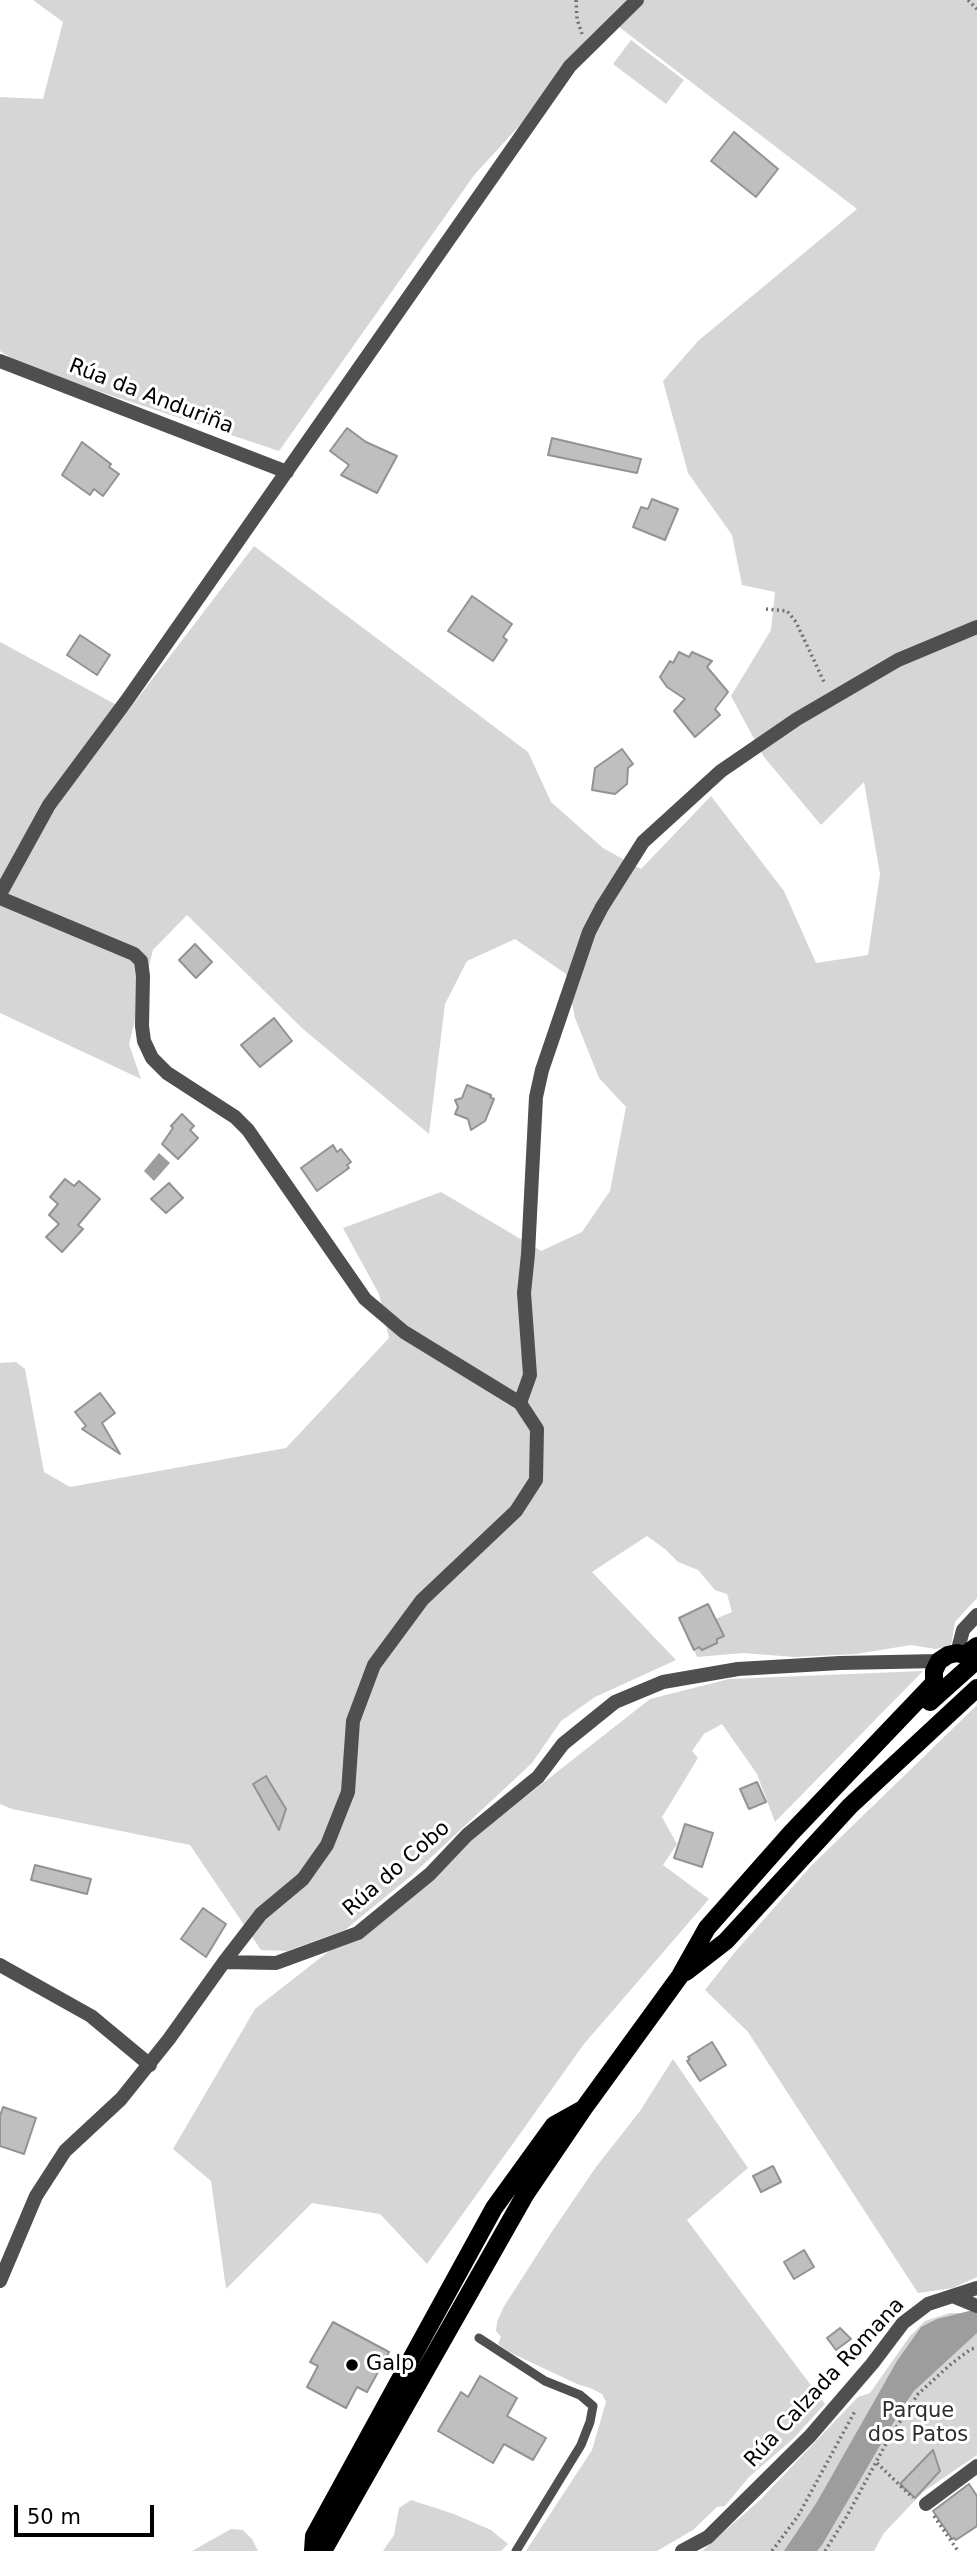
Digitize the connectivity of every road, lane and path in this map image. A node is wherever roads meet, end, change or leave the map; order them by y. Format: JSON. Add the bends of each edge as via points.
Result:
{"nodes":[{"id":1,"x":576,"y":0,"type":"edge"},
{"id":2,"x":638,"y":0,"type":"edge"},
{"id":3,"x":968,"y":0,"type":"edge"},
{"id":4,"x":977,"y":9,"type":"edge"},
{"id":5,"x":587,"y":50,"type":"junction"},
{"id":6,"x":0,"y":361,"type":"edge"},
{"id":7,"x":287,"y":472,"type":"junction"},
{"id":8,"x":766,"y":609,"type":"dead end"},
{"id":9,"x":977,"y":627,"type":"edge"},
{"id":10,"x":833,"y":699,"type":"junction"},
{"id":11,"x":0,"y":896,"type":"edge"},
{"id":12,"x":520,"y":1403,"type":"junction"},
{"id":13,"x":977,"y":1615,"type":"edge"},
{"id":14,"x":977,"y":1646,"type":"edge"},
{"id":15,"x":939,"y":1661,"type":"junction"},
{"id":16,"x":972,"y":1665,"type":"edge"},
{"id":17,"x":977,"y":1688,"type":"edge"},
{"id":18,"x":879,"y":1743,"type":"junction"},
{"id":19,"x":850,"y":1806,"type":"junction"},
{"id":20,"x":224,"y":1962,"type":"junction"},
{"id":21,"x":0,"y":1965,"type":"edge"},
{"id":22,"x":680,"y":1976,"type":"junction"},
{"id":23,"x":150,"y":2065,"type":"junction"},
{"id":24,"x":584,"y":2108,"type":"junction"},
{"id":25,"x":0,"y":2281,"type":"edge"},
{"id":26,"x":977,"y":2288,"type":"edge"},
{"id":27,"x":955,"y":2297,"type":"junction"},
{"id":28,"x":977,"y":2306,"type":"edge"},
{"id":29,"x":479,"y":2338,"type":"dead end"},
{"id":30,"x":977,"y":2348,"type":"edge"},
{"id":31,"x":859,"y":2404,"type":"dead end"},
{"id":32,"x":877,"y":2463,"type":"junction"},
{"id":33,"x":977,"y":2466,"type":"edge"},
{"id":34,"x":926,"y":2504,"type":"junction"},
{"id":35,"x":313,"y":2551,"type":"edge"},
{"id":36,"x":323,"y":2551,"type":"edge"},
{"id":37,"x":516,"y":2551,"type":"edge"},
{"id":38,"x":682,"y":2551,"type":"edge"},
{"id":39,"x":772,"y":2551,"type":"edge"},
{"id":40,"x":825,"y":2551,"type":"edge"},
{"id":41,"x":958,"y":2551,"type":"edge"}],
"edges":[{"from":1,"to":5,"type":"path"},
{"from":2,"to":5,"type":"street"},
{"from":3,"to":4,"type":"path"},
{"from":5,"to":7,"type":"street","via":[[570,66]]},
{"from":6,"to":7,"type":"street","name":"Rúa da Anduriña"},
{"from":7,"to":11,"type":"street","via":[[49,805]]},
{"from":8,"to":10,"type":"path","via":[[787,611],[796,622]]},
{"from":9,"to":10,"type":"street","via":[[898,660]]},
{"from":10,"to":12,"type":"street","via":[[721,771],[643,842],[590,932],[536,1097],[524,1293],[530,1375]]},
{"from":11,"to":12,"type":"street","via":[[134,954],[144,976],[142,1026],[152,1058],[248,1130],[365,1299],[387,1319]]},
{"from":12,"to":20,"type":"street","via":[[537,1429],[536,1480],[516,1511],[422,1600],[374,1665],[353,1721],[348,1792],[327,1845],[303,1879],[261,1914]]},
{"from":13,"to":16,"type":"street","via":[[963,1630]]},
{"from":14,"to":16,"type":"main road","via":[[965,1655]]},
{"from":15,"to":16,"type":"main road"},
{"from":15,"to":18,"type":"main road","via":[[934,1683]]},
{"from":15,"to":20,"type":"street","name":"Rúa do Cobo","via":[[738,1669],[651,1686],[615,1702],[586,1723],[538,1777],[358,1933],[276,1963]]},
{"from":16,"to":18,"type":"main road"},
{"from":16,"to":19,"type":"main road","via":[[876,1768]]},
{"from":17,"to":19,"type":"main road"},
{"from":18,"to":22,"type":"main road","via":[[790,1833],[707,1928]]},
{"from":19,"to":22,"type":"main road","via":[[726,1941]]},
{"from":20,"to":23,"type":"street"},
{"from":21,"to":23,"type":"street","via":[[91,2016]]},
{"from":22,"to":24,"type":"main road"},
{"from":23,"to":25,"type":"street","via":[[65,2151],[36,2196]]},
{"from":24,"to":35,"type":"main road","via":[[554,2124],[494,2207],[314,2536]]},
{"from":24,"to":36,"type":"main road","via":[[525,2195]]},
{"from":26,"to":27,"type":"street","name":"Rúa Calzada Romana"},
{"from":27,"to":28,"type":"street"},
{"from":27,"to":38,"type":"street","name":"Rúa Calzada Romana","via":[[929,2304],[903,2323],[810,2436],[708,2536]]},
{"from":29,"to":37,"type":"lane","via":[[593,2406],[581,2445]]},
{"from":30,"to":32,"type":"path","via":[[918,2394]]},
{"from":31,"to":39,"type":"path","via":[[799,2516]]},
{"from":32,"to":34,"type":"path"},
{"from":32,"to":40,"type":"path"},
{"from":33,"to":34,"type":"street"},
{"from":34,"to":41,"type":"path"}]}
